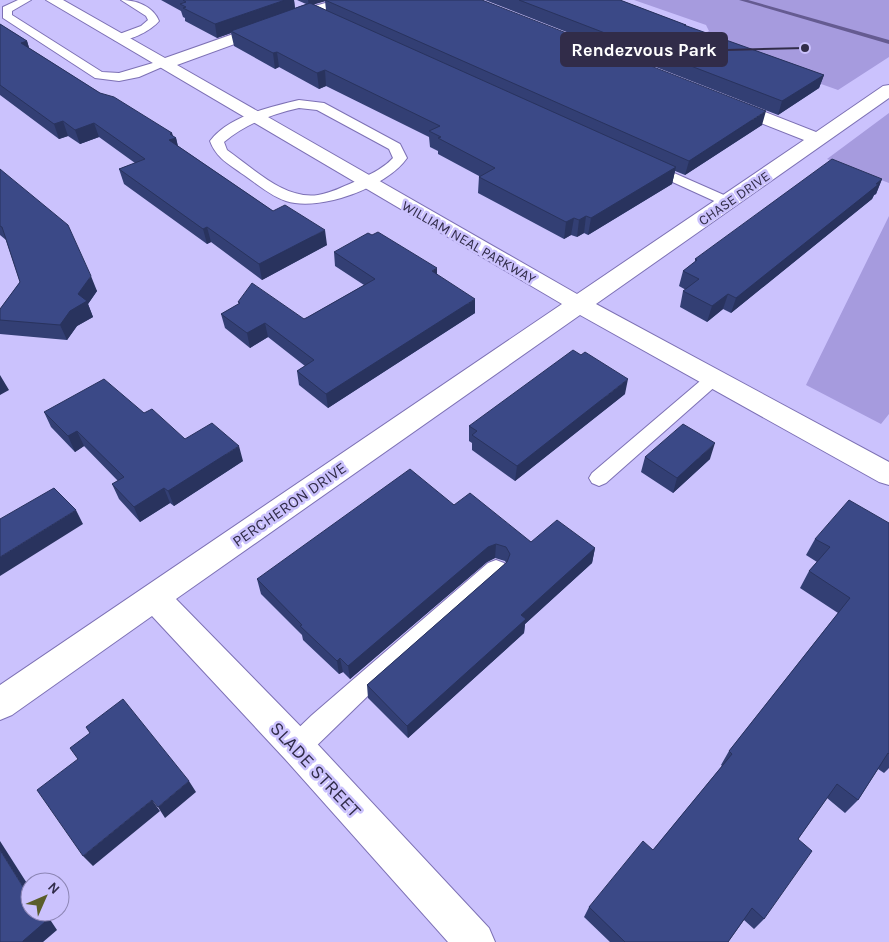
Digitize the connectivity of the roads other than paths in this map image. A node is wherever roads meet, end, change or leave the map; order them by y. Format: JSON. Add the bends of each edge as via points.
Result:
{"nodes":[{"id":1,"x":26,"y":0,"type":"edge"},
{"id":2,"x":53,"y":0,"type":"edge"},
{"id":3,"x":126,"y":0,"type":"edge"},
{"id":4,"x":352,"y":0,"type":"edge"},
{"id":5,"x":290,"y":3,"type":"dead end"},
{"id":6,"x":309,"y":12,"type":"junction"},
{"id":7,"x":330,"y":22,"type":"edge"},
{"id":8,"x":118,"y":38,"type":"junction"},
{"id":9,"x":163,"y":64,"type":"junction"},
{"id":10,"x":889,"y":90,"type":"edge"},
{"id":11,"x":713,"y":98,"type":"edge"},
{"id":12,"x":257,"y":119,"type":"junction"},
{"id":13,"x":818,"y":139,"type":"junction"},
{"id":14,"x":634,"y":160,"type":"edge"},
{"id":15,"x":365,"y":182,"type":"junction"},
{"id":16,"x":728,"y":202,"type":"junction"},
{"id":17,"x":577,"y":304,"type":"junction"},
{"id":18,"x":712,"y":380,"type":"junction"},
{"id":19,"x":889,"y":475,"type":"edge"},
{"id":20,"x":599,"y":478,"type":"dead end"},
{"id":21,"x":496,"y":569,"type":"edge"},
{"id":22,"x":155,"y":598,"type":"junction"},
{"id":23,"x":0,"y":704,"type":"edge"},
{"id":24,"x":296,"y":747,"type":"junction"},
{"id":25,"x":475,"y":942,"type":"edge"}],
"edges":[{"from":1,"to":9,"type":"lane","via":[[7,9],[8,16],[99,75],[119,77]]},
{"from":2,"to":8,"type":"street","name":"WILLIAM NEAL PARKWAY"},
{"from":3,"to":8,"type":"lane","via":[[151,14],[154,21]]},
{"from":4,"to":6,"type":"street"},
{"from":5,"to":6,"type":"lane"},
{"from":6,"to":7,"type":"lane"},
{"from":6,"to":9,"type":"street"},
{"from":8,"to":9,"type":"street","name":"WILLIAM NEAL PARKWAY"},
{"from":9,"to":12,"type":"street","name":"WILLIAM NEAL PARKWAY"},
{"from":10,"to":13,"type":"street","name":"CHASE DRIVE"},
{"from":11,"to":13,"type":"street"},
{"from":12,"to":15,"type":"street","name":"WILLIAM NEAL PARKWAY"},
{"from":12,"to":15,"type":"lane","via":[[285,107],[300,104],[320,106],[396,147],[400,158],[393,167]]},
{"from":12,"to":15,"type":"lane","via":[[228,131],[217,141],[221,152],[291,198],[315,200],[335,196]]},
{"from":13,"to":16,"type":"street","name":"CHASE DRIVE"},
{"from":14,"to":16,"type":"lane"},
{"from":15,"to":17,"type":"street","name":"WILLIAM NEAL PARKWAY"},
{"from":16,"to":17,"type":"street","name":"CHASE DRIVE"},
{"from":17,"to":18,"type":"street","name":"WILLIAM NEAL PARKWAY"},
{"from":17,"to":22,"type":"street","name":"PERCHERON DRIVE"},
{"from":18,"to":19,"type":"street","name":"WILLIAM NEAL PARKWAY"},
{"from":18,"to":20,"type":"lane"},
{"from":21,"to":24,"type":"lane","via":[[332,711]]},
{"from":22,"to":23,"type":"street","name":"PERCHERON DRIVE"},
{"from":22,"to":24,"type":"street","name":"SLADE STREET"},
{"from":24,"to":25,"type":"street","name":"SLADE STREET"}]}
